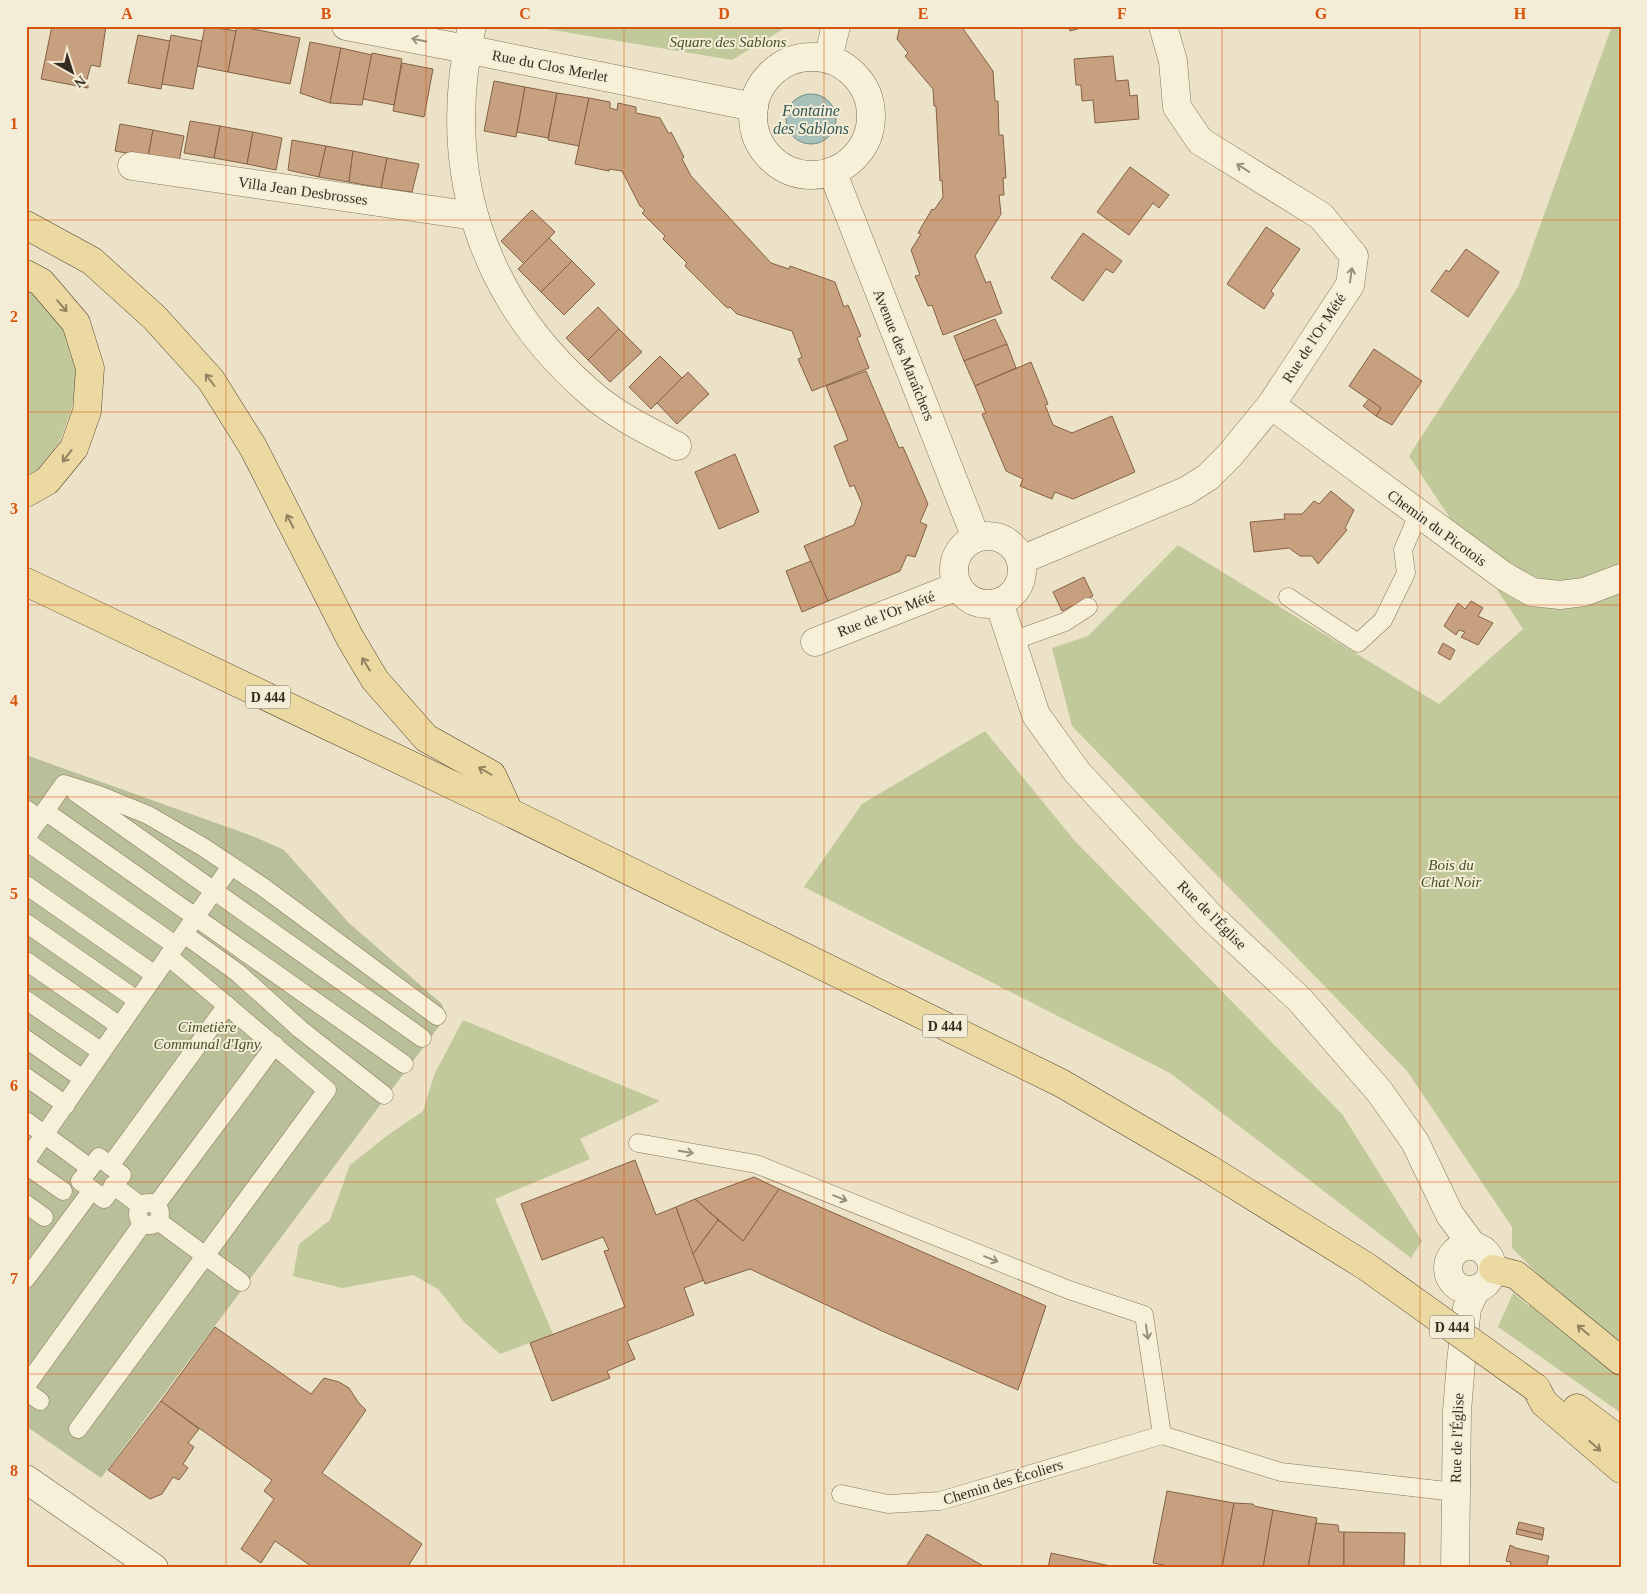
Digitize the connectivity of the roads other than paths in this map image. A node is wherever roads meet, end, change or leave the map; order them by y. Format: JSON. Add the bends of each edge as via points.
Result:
{"nodes":[{"id":1,"x":346,"y":26,"type":"edge"},
{"id":2,"x":836,"y":26,"type":"edge"},
{"id":3,"x":1163,"y":26,"type":"edge"},
{"id":4,"x":469,"y":37,"type":"edge"},
{"id":5,"x":828,"y":58,"type":"junction"},
{"id":6,"x":754,"y":107,"type":"junction"},
{"id":7,"x":132,"y":166,"type":"dead end"},
{"id":8,"x":832,"y":171,"type":"junction"},
{"id":9,"x":474,"y":216,"type":"junction"},
{"id":10,"x":26,"y":225,"type":"edge"},
{"id":11,"x":26,"y":274,"type":"edge"},
{"id":12,"x":1270,"y":405,"type":"junction"},
{"id":13,"x":677,"y":446,"type":"dead end"},
{"id":14,"x":26,"y":493,"type":"edge"},
{"id":15,"x":1418,"y":515,"type":"junction"},
{"id":16,"x":976,"y":538,"type":"junction"},
{"id":17,"x":1021,"y":560,"type":"junction"},
{"id":18,"x":1621,"y":578,"type":"edge"},
{"id":19,"x":26,"y":582,"type":"edge"},
{"id":20,"x":958,"y":586,"type":"junction"},
{"id":21,"x":1288,"y":597,"type":"dead end"},
{"id":22,"x":999,"y":602,"type":"junction"},
{"id":23,"x":1088,"y":607,"type":"dead end"},
{"id":24,"x":1012,"y":641,"type":"junction"},
{"id":25,"x":815,"y":642,"type":"dead end"},
{"id":26,"x":64,"y":784,"type":"junction"},
{"id":27,"x":509,"y":812,"type":"junction"},
{"id":28,"x":37,"y":813,"type":"edge"},
{"id":29,"x":26,"y":839,"type":"edge"},
{"id":30,"x":231,"y":866,"type":"junction"},
{"id":31,"x":26,"y":885,"type":"edge"},
{"id":32,"x":214,"y":890,"type":"junction"},
{"id":33,"x":195,"y":917,"type":"junction"},
{"id":34,"x":26,"y":923,"type":"edge"},
{"id":35,"x":176,"y":945,"type":"junction"},
{"id":36,"x":26,"y":961,"type":"edge"},
{"id":37,"x":155,"y":975,"type":"junction"},
{"id":38,"x":26,"y":1000,"type":"edge"},
{"id":39,"x":137,"y":1000,"type":"junction"},
{"id":40,"x":227,"y":1005,"type":"junction"},
{"id":41,"x":438,"y":1016,"type":"dead end"},
{"id":42,"x":120,"y":1026,"type":"junction"},
{"id":43,"x":422,"y":1038,"type":"dead end"},
{"id":44,"x":26,"y":1039,"type":"edge"},
{"id":45,"x":275,"y":1045,"type":"junction"},
{"id":46,"x":102,"y":1052,"type":"junction"},
{"id":47,"x":404,"y":1064,"type":"dead end"},
{"id":48,"x":26,"y":1077,"type":"edge"},
{"id":49,"x":84,"y":1079,"type":"junction"},
{"id":50,"x":384,"y":1095,"type":"dead end"},
{"id":51,"x":66,"y":1105,"type":"junction"},
{"id":52,"x":26,"y":1121,"type":"edge"},
{"id":53,"x":45,"y":1134,"type":"junction"},
{"id":54,"x":638,"y":1143,"type":"dead end"},
{"id":55,"x":26,"y":1161,"type":"edge"},
{"id":56,"x":26,"y":1165,"type":"edge"},
{"id":57,"x":110,"y":1166,"type":"junction"},
{"id":58,"x":90,"y":1168,"type":"junction"},
{"id":59,"x":113,"y":1186,"type":"junction"},
{"id":60,"x":92,"y":1190,"type":"junction"},
{"id":61,"x":63,"y":1191,"type":"dead end"},
{"id":62,"x":26,"y":1204,"type":"edge"},
{"id":63,"x":150,"y":1214,"type":"junction"},
{"id":64,"x":44,"y":1217,"type":"dead end"},
{"id":65,"x":1464,"y":1250,"type":"junction"},
{"id":66,"x":206,"y":1256,"type":"junction"},
{"id":67,"x":26,"y":1279,"type":"edge"},
{"id":68,"x":241,"y":1282,"type":"dead end"},
{"id":69,"x":1474,"y":1288,"type":"junction"},
{"id":70,"x":1621,"y":1361,"type":"edge"},
{"id":71,"x":26,"y":1386,"type":"edge"},
{"id":72,"x":1536,"y":1388,"type":"junction"},
{"id":73,"x":78,"y":1429,"type":"dead end"},
{"id":74,"x":1162,"y":1435,"type":"junction"},
{"id":75,"x":1621,"y":1441,"type":"edge"},
{"id":76,"x":1621,"y":1469,"type":"edge"},
{"id":77,"x":26,"y":1479,"type":"edge"},
{"id":78,"x":1455,"y":1492,"type":"junction"},
{"id":79,"x":841,"y":1494,"type":"dead end"},
{"id":80,"x":154,"y":1568,"type":"edge"},
{"id":81,"x":1455,"y":1568,"type":"edge"}],
"edges":[{"from":4,"to":1,"type":"street","name":"Rue du Clos Merlet","one_way":true},
{"from":2,"to":5,"type":"street"},
{"from":12,"to":3,"type":"street","name":"Rue de l'Or Mété","one_way":true,"via":[[1350,285],[1354,256],[1321,216],[1200,141],[1177,107],[1172,61]]},
{"from":4,"to":6,"type":"street","name":"Rue du Clos Merlet"},
{"from":4,"to":9,"type":"street","via":[[460,107],[462,162]]},
{"from":5,"to":6,"type":"street","via":[[796,59],[781,66],[768,76]]},
{"from":5,"to":8,"type":"street","via":[[845,66],[859,79],[868,95],[872,114],[869,132],[861,149],[849,162]]},
{"from":6,"to":8,"type":"street","via":[[754,125],[759,142],[769,156],[783,167],[800,173],[816,175]]},
{"from":7,"to":9,"type":"street","name":"Villa Jean Desbrosses"},
{"from":8,"to":16,"type":"street","name":"Avenue des Maraîchers"},
{"from":9,"to":13,"type":"street","via":[[492,265],[517,311],[549,354],[588,392],[631,422]]},
{"from":27,"to":10,"type":"main road","one_way":true,"via":[[492,775],[426,738],[375,680],[350,638],[253,447],[211,380],[155,318],[92,261]]},
{"from":11,"to":14,"type":"main road","one_way":true,"via":[[41,282],[76,323],[90,368],[87,411],[74,448],[48,481]]},
{"from":12,"to":15,"type":"street","name":"Chemin du Picotois"},
{"from":12,"to":17,"type":"street","name":"Rue de l'Or Mété","via":[[1230,455],[1208,477],[1186,491]]},
{"from":15,"to":18,"type":"street","name":"Chemin du Picotois","via":[[1532,592],[1560,596],[1584,592]]},
{"from":15,"to":21,"type":"lane","via":[[1403,550],[1406,573],[1383,620],[1358,643]]},
{"from":16,"to":17,"type":"street","via":[[993,536],[1006,540],[1016,549]]},
{"from":16,"to":20,"type":"street","via":[[967,542],[958,553],[954,566],[954,579]]},
{"from":17,"to":22,"type":"street","via":[[1022,575],[1018,588],[1009,598]]},
{"from":19,"to":27,"type":"main road","number":"D 444"},
{"from":20,"to":22,"type":"street","via":[[970,600],[983,604]]},
{"from":20,"to":25,"type":"street","name":"Rue de l'Or Mété"},
{"from":22,"to":24,"type":"street","name":"Rue de l'Église"},
{"from":23,"to":24,"type":"lane","via":[[1064,622]]},
{"from":24,"to":65,"type":"street","name":"Rue de l'Église","via":[[1036,716],[1077,772],[1210,916],[1300,1000],[1379,1091],[1415,1142]]},
{"from":26,"to":28,"type":"lane"},
{"from":26,"to":30,"type":"lane","via":[[148,815]]},
{"from":26,"to":32,"type":"lane"},
{"from":27,"to":72,"type":"main road","number":"D 444","bridge":true,"via":[[1061,1083],[1209,1169],[1367,1267]]},
{"from":28,"to":29,"type":"lane"},
{"from":28,"to":33,"type":"lane"},
{"from":29,"to":35,"type":"lane"},
{"from":30,"to":32,"type":"lane"},
{"from":30,"to":41,"type":"lane"},
{"from":31,"to":37,"type":"lane"},
{"from":32,"to":33,"type":"lane"},
{"from":32,"to":43,"type":"lane"},
{"from":33,"to":35,"type":"lane"},
{"from":33,"to":47,"type":"lane"},
{"from":34,"to":39,"type":"lane"},
{"from":35,"to":37,"type":"lane"},
{"from":35,"to":40,"type":"lane"},
{"from":35,"to":50,"type":"lane","via":[[238,973],[300,1030]]},
{"from":36,"to":42,"type":"lane"},
{"from":37,"to":39,"type":"lane"},
{"from":38,"to":46,"type":"lane"},
{"from":39,"to":42,"type":"lane"},
{"from":40,"to":45,"type":"lane"},
{"from":40,"to":57,"type":"lane"},
{"from":42,"to":46,"type":"lane"},
{"from":44,"to":49,"type":"lane"},
{"from":45,"to":63,"type":"lane"},
{"from":45,"to":66,"type":"lane","via":[[327,1090]]},
{"from":46,"to":49,"type":"lane"},
{"from":48,"to":51,"type":"lane"},
{"from":49,"to":51,"type":"lane"},
{"from":51,"to":53,"type":"lane"},
{"from":52,"to":53,"type":"lane"},
{"from":53,"to":55,"type":"lane"},
{"from":53,"to":58,"type":"lane"},
{"from":54,"to":74,"type":"lane","one_way":true,"via":[[756,1164],[1069,1290],[1144,1315]]},
{"from":56,"to":61,"type":"lane"},
{"from":57,"to":58,"type":"lane","via":[[98,1157]]},
{"from":57,"to":59,"type":"lane","via":[[122,1174]]},
{"from":58,"to":60,"type":"lane","via":[[80,1182]]},
{"from":59,"to":60,"type":"lane","via":[[104,1199]]},
{"from":59,"to":63,"type":"lane"},
{"from":60,"to":67,"type":"lane"},
{"from":62,"to":64,"type":"lane"},
{"from":63,"to":66,"type":"lane"},
{"from":63,"to":71,"type":"lane"},
{"from":65,"to":69,"type":"street","via":[[1448,1266],[1449,1273],[1452,1280]]},
{"from":65,"to":69,"type":"street","name":"Rue de l'Église","via":[[1479,1247],[1492,1262]]},
{"from":66,"to":68,"type":"lane"},
{"from":66,"to":73,"type":"lane"},
{"from":70,"to":69,"type":"main road","one_way":true,"via":[[1516,1275]]},
{"from":69,"to":78,"type":"street","name":"Rue de l'Église","via":[[1457,1411]]},
{"from":72,"to":75,"type":"main road","number":"D 444","via":[[1556,1393]]},
{"from":72,"to":76,"type":"main road","number":"D 444","one_way":true,"via":[[1544,1402]]},
{"from":74,"to":78,"type":"lane","via":[[1281,1472]]},
{"from":74,"to":79,"type":"lane","name":"Chemin des Écoliers","via":[[940,1501],[888,1504]]},
{"from":77,"to":80,"type":"street"},
{"from":78,"to":81,"type":"street","name":"Rue de l'Église"}]}
